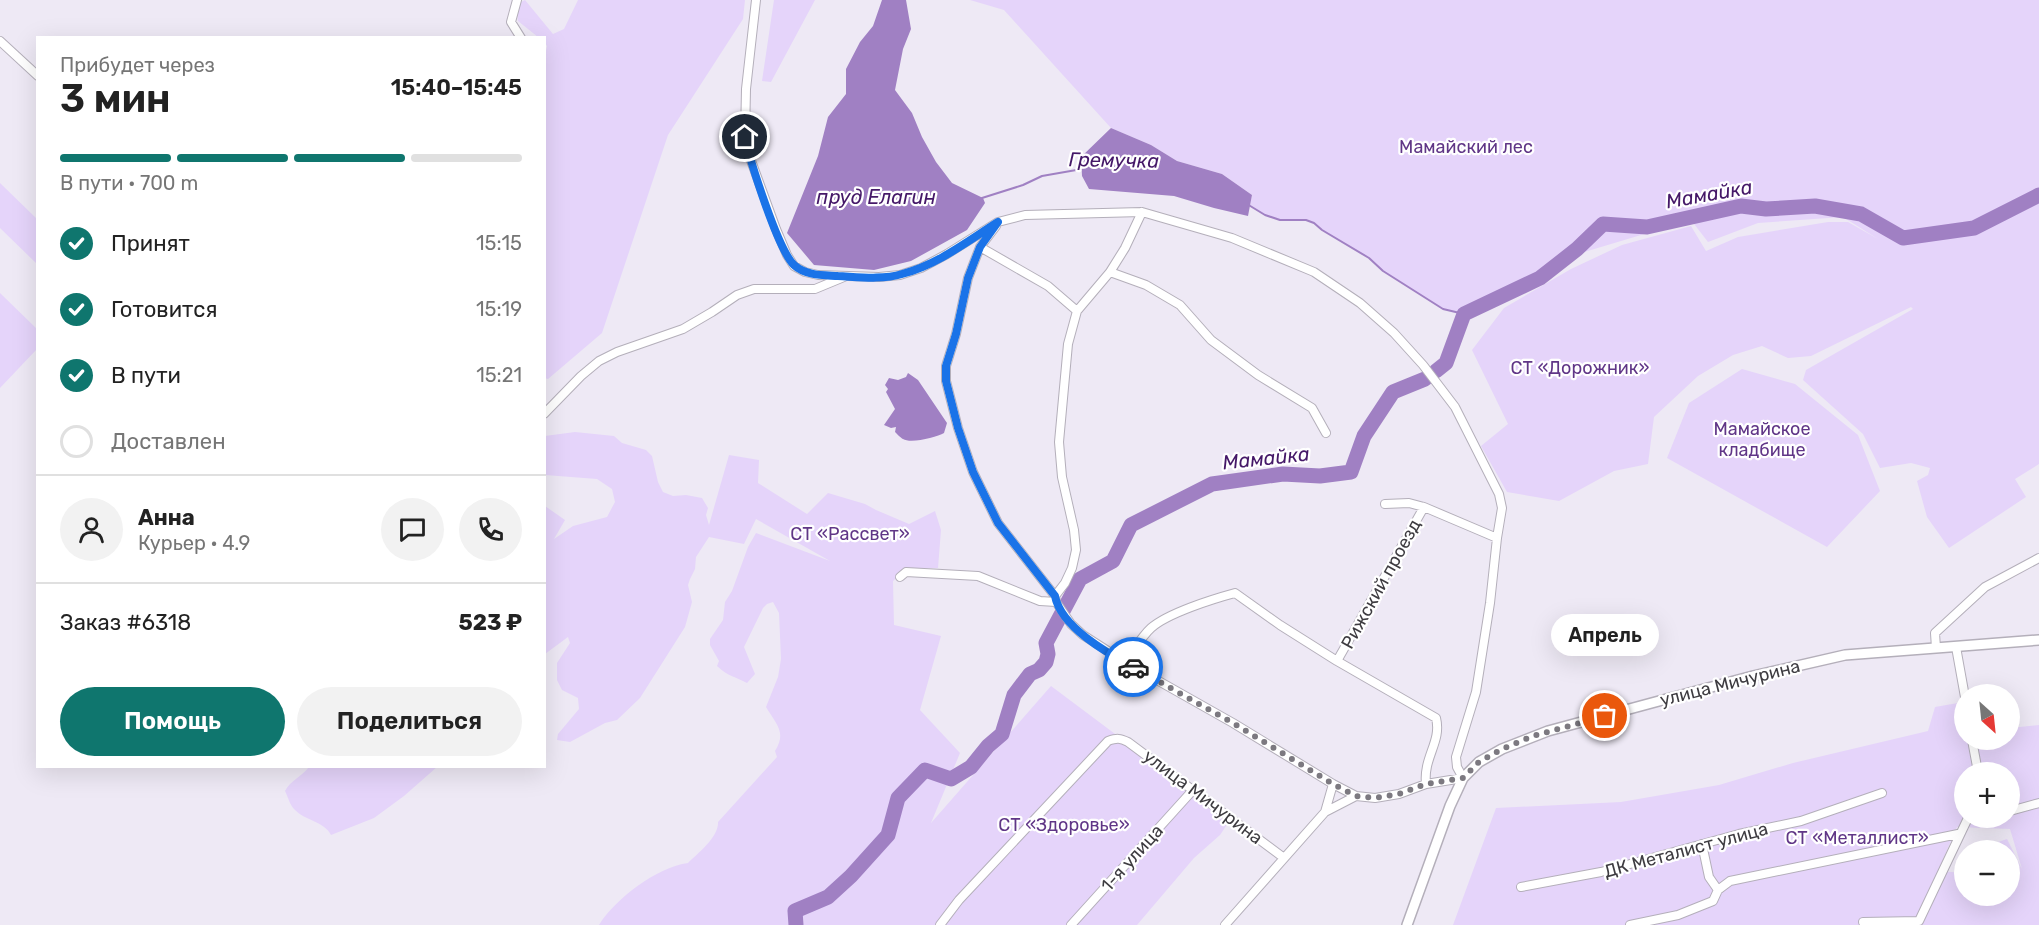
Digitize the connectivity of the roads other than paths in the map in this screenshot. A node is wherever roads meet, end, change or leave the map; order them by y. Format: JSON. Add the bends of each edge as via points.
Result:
{"nodes":[{"id":1,"x":517,"y":0,"type":"edge"},
{"id":2,"x":756,"y":0,"type":"edge"},
{"id":3,"x":520,"y":36,"type":"edge"},
{"id":4,"x":0,"y":41,"type":"edge"},
{"id":5,"x":36,"y":74,"type":"edge"},
{"id":6,"x":1142,"y":212,"type":"junction"},
{"id":7,"x":998,"y":222,"type":"junction"},
{"id":8,"x":980,"y":247,"type":"junction"},
{"id":9,"x":1110,"y":272,"type":"junction"},
{"id":10,"x":846,"y":276,"type":"junction"},
{"id":11,"x":1077,"y":311,"type":"junction"},
{"id":12,"x":546,"y":412,"type":"edge"},
{"id":13,"x":1326,"y":433,"type":"dead end"},
{"id":14,"x":1385,"y":504,"type":"dead end"},
{"id":15,"x":1424,"y":507,"type":"junction"},
{"id":16,"x":1497,"y":538,"type":"junction"},
{"id":17,"x":2039,"y":558,"type":"edge"},
{"id":18,"x":900,"y":577,"type":"dead end"},
{"id":19,"x":1056,"y":601,"type":"junction"},
{"id":20,"x":2039,"y":640,"type":"edge"},
{"id":21,"x":1956,"y":647,"type":"junction"},
{"id":22,"x":1936,"y":648,"type":"junction"},
{"id":23,"x":1337,"y":661,"type":"junction"},
{"id":24,"x":1125,"y":662,"type":"junction"},
{"id":25,"x":1963,"y":684,"type":"edge"},
{"id":26,"x":1463,"y":778,"type":"junction"},
{"id":27,"x":1333,"y":784,"type":"junction"},
{"id":28,"x":1426,"y":784,"type":"junction"},
{"id":29,"x":1193,"y":790,"type":"junction"},
{"id":30,"x":1882,"y":793,"type":"dead end"},
{"id":31,"x":1356,"y":796,"type":"junction"},
{"id":32,"x":2039,"y":803,"type":"edge"},
{"id":33,"x":2020,"y":808,"type":"edge"},
{"id":34,"x":1325,"y":812,"type":"junction"},
{"id":35,"x":1962,"y":828,"type":"edge"},
{"id":36,"x":1958,"y":834,"type":"junction"},
{"id":37,"x":1702,"y":844,"type":"junction"},
{"id":38,"x":1284,"y":858,"type":"junction"},
{"id":39,"x":1521,"y":887,"type":"dead end"},
{"id":40,"x":1718,"y":890,"type":"junction"},
{"id":41,"x":1863,"y":922,"type":"dead end"},
{"id":42,"x":940,"y":925,"type":"edge"},
{"id":43,"x":1071,"y":925,"type":"edge"},
{"id":44,"x":1225,"y":925,"type":"edge"},
{"id":45,"x":1407,"y":925,"type":"edge"},
{"id":46,"x":1630,"y":925,"type":"edge"}],
"edges":[{"from":1,"to":3,"type":"street","via":[[511,22]]},
{"from":2,"to":10,"type":"street","via":[[746,90],[745,137],[749,156],[779,238],[795,266],[818,275]]},
{"from":4,"to":5,"type":"street"},
{"from":6,"to":7,"type":"street","via":[[1025,215]]},
{"from":6,"to":9,"type":"street"},
{"from":6,"to":16,"type":"street","via":[[1232,238],[1314,272],[1360,303],[1394,333],[1455,407],[1499,494],[1502,508]]},
{"from":7,"to":8,"type":"street"},
{"from":7,"to":10,"type":"street","via":[[921,268],[900,275]]},
{"from":8,"to":11,"type":"street","via":[[1048,286]]},
{"from":8,"to":19,"type":"street","via":[[968,278],[946,366],[946,381],[973,472],[998,523]]},
{"from":9,"to":11,"type":"street"},
{"from":9,"to":13,"type":"street","via":[[1164,293],[1180,305],[1210,340],[1312,408]]},
{"from":10,"to":12,"type":"street","via":[[815,289],[754,289],[738,295],[683,329],[599,361]]},
{"from":11,"to":19,"type":"street","via":[[1068,344],[1059,442],[1076,550]]},
{"from":14,"to":15,"type":"street"},
{"from":15,"to":16,"type":"street"},
{"from":15,"to":23,"type":"street","name":"Рижский проезд"},
{"from":16,"to":26,"type":"street","via":[[1476,692],[1456,757]]},
{"from":17,"to":22,"type":"street","via":[[1985,587],[1935,633]]},
{"from":18,"to":19,"type":"street","via":[[906,572],[978,576],[1040,601]]},
{"from":19,"to":24,"type":"street","via":[[1083,635]]},
{"from":20,"to":21,"type":"street","name":"улица Мичурина"},
{"from":21,"to":22,"type":"street","name":"улица Мичурина"},
{"from":21,"to":25,"type":"street"},
{"from":22,"to":26,"type":"street","name":"улица Мичурина","via":[[1845,655],[1548,731],[1491,754]]},
{"from":23,"to":24,"type":"street","name":"Рижский проезд","via":[[1235,593],[1198,604],[1151,627]]},
{"from":23,"to":28,"type":"street","name":"Рижский проезд","via":[[1436,718],[1438,733],[1425,770]]},
{"from":24,"to":27,"type":"street"},
{"from":26,"to":28,"type":"street"},
{"from":26,"to":45,"type":"street"},
{"from":27,"to":31,"type":"street"},
{"from":27,"to":34,"type":"street"},
{"from":28,"to":31,"type":"street","via":[[1399,794]]},
{"from":29,"to":38,"type":"street","name":"улица Мичурина"},
{"from":29,"to":42,"type":"street","name":"улица Мичурина","via":[[1120,738],[1108,741]]},
{"from":29,"to":43,"type":"street","name":"1-я улица"},
{"from":30,"to":37,"type":"street","name":"ДК Металист улица","via":[[1801,821]]},
{"from":31,"to":34,"type":"street"},
{"from":32,"to":33,"type":"street"},
{"from":34,"to":38,"type":"street"},
{"from":35,"to":36,"type":"street"},
{"from":36,"to":40,"type":"street","via":[[1737,879]]},
{"from":36,"to":41,"type":"street","via":[[1919,921]]},
{"from":37,"to":39,"type":"street","name":"ДК Металист улица","via":[[1601,872]]},
{"from":37,"to":40,"type":"street","via":[[1709,877]]},
{"from":38,"to":44,"type":"street"},
{"from":40,"to":46,"type":"street","via":[[1713,901],[1678,915]]}]}
